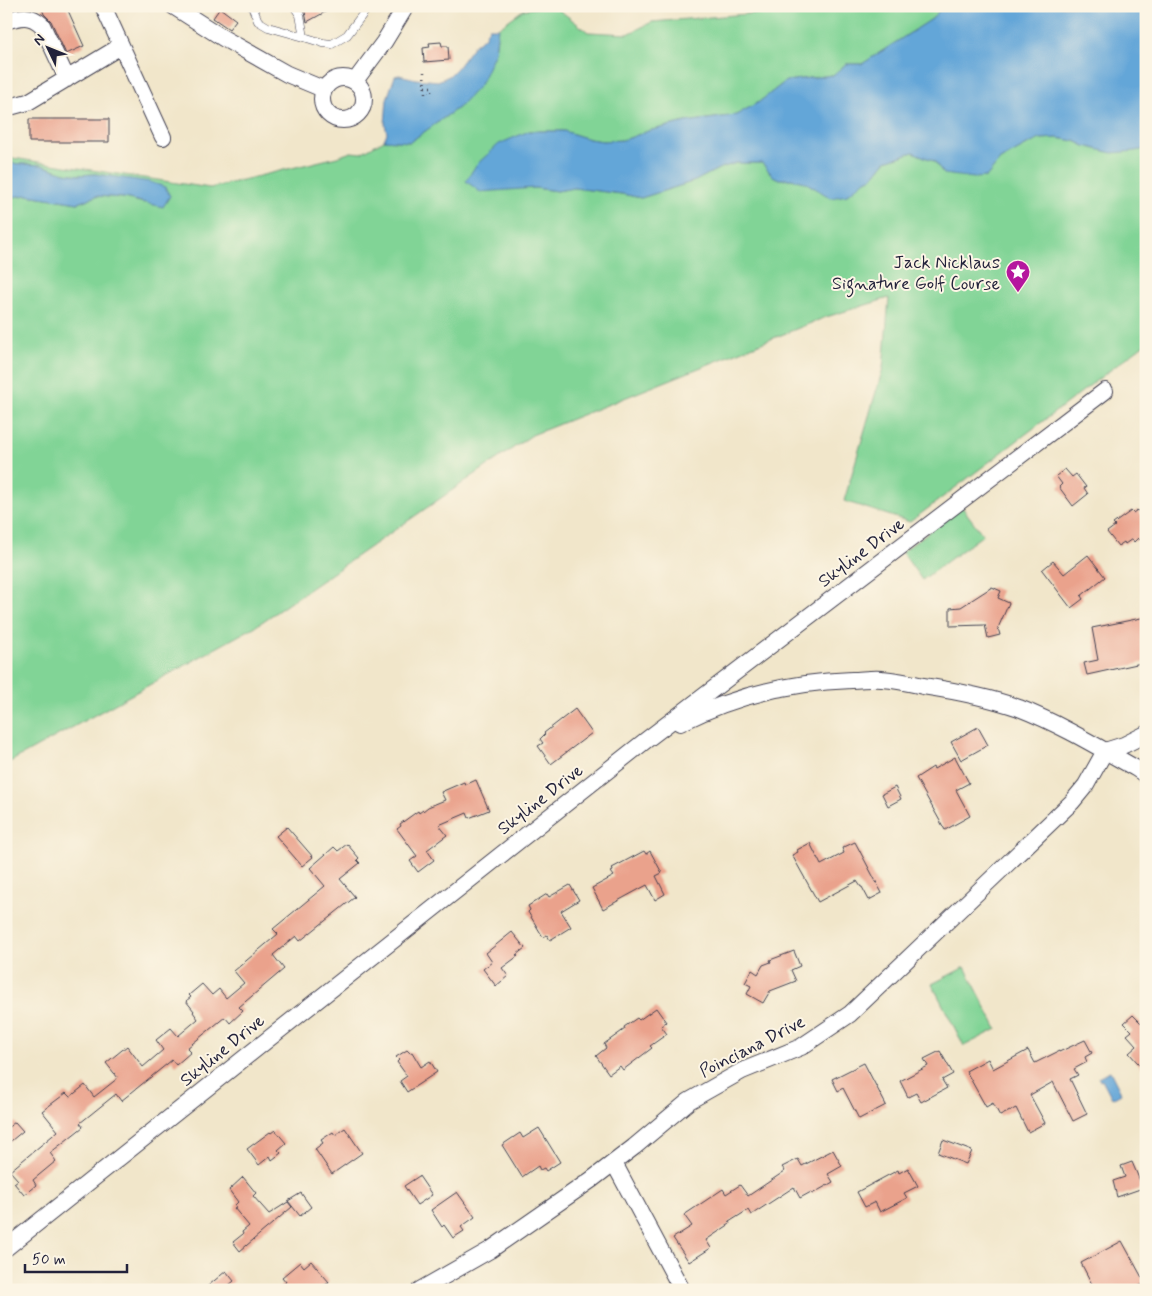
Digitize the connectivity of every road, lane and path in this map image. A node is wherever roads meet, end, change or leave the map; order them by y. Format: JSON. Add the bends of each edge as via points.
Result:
{"nodes":[{"id":1,"x":103,"y":6,"type":"edge"},
{"id":2,"x":173,"y":6,"type":"edge"},
{"id":3,"x":252,"y":6,"type":"edge"},
{"id":4,"x":294,"y":6,"type":"edge"},
{"id":5,"x":369,"y":6,"type":"edge"},
{"id":6,"x":406,"y":6,"type":"edge"},
{"id":7,"x":6,"y":21,"type":"edge"},
{"id":8,"x":304,"y":37,"type":"junction"},
{"id":9,"x":121,"y":46,"type":"junction"},
{"id":10,"x":424,"y":72,"type":"dead end"},
{"id":11,"x":67,"y":79,"type":"junction"},
{"id":12,"x":355,"y":82,"type":"junction"},
{"id":13,"x":425,"y":87,"type":"junction"},
{"id":14,"x":323,"y":89,"type":"junction"},
{"id":15,"x":425,"y":93,"type":"dead end"},
{"id":16,"x":431,"y":93,"type":"dead end"},
{"id":17,"x":6,"y":108,"type":"edge"},
{"id":18,"x":163,"y":137,"type":"dead end"},
{"id":19,"x":1105,"y":391,"type":"dead end"},
{"id":20,"x":1146,"y":734,"type":"edge"},
{"id":21,"x":645,"y":741,"type":"junction"},
{"id":22,"x":1105,"y":751,"type":"junction"},
{"id":23,"x":1146,"y":775,"type":"edge"},
{"id":24,"x":614,"y":1163,"type":"junction"},
{"id":25,"x":6,"y":1248,"type":"edge"},
{"id":26,"x":420,"y":1290,"type":"edge"},
{"id":27,"x":682,"y":1290,"type":"edge"}],
"edges":[{"from":1,"to":9,"type":"street"},
{"from":2,"to":14,"type":"street","via":[[287,74]]},
{"from":3,"to":8,"type":"lane","via":[[258,21],[268,27]]},
{"from":4,"to":8,"type":"lane","via":[[300,15]]},
{"from":5,"to":8,"type":"lane","via":[[347,35],[332,44]]},
{"from":6,"to":12,"type":"street"},
{"from":7,"to":11,"type":"street","via":[[26,17],[42,25]]},
{"from":9,"to":11,"type":"street"},
{"from":9,"to":18,"type":"street"},
{"from":10,"to":13,"type":"path"},
{"from":11,"to":17,"type":"street","via":[[28,102]]},
{"from":12,"to":14,"type":"street","via":[[338,78]]},
{"from":12,"to":14,"type":"street","via":[[363,92],[364,102],[359,113],[350,119],[339,120],[327,114],[321,102]]},
{"from":13,"to":15,"type":"path"},
{"from":13,"to":16,"type":"path","via":[[431,87]]},
{"from":19,"to":21,"type":"street","name":"Skyline Drive"},
{"from":20,"to":22,"type":"street"},
{"from":21,"to":22,"type":"street","via":[[714,708],[752,695],[793,686],[882,679],[980,696],[1018,708]]},
{"from":21,"to":25,"type":"street","name":"Skyline Drive"},
{"from":22,"to":23,"type":"street"},
{"from":22,"to":24,"type":"street","name":"Poinciana Drive","via":[[1086,785],[1072,802],[850,1014],[801,1047],[742,1071],[689,1101]]},
{"from":24,"to":26,"type":"street","name":"Poinciana Drive","via":[[490,1250]]},
{"from":24,"to":27,"type":"street"}]}
